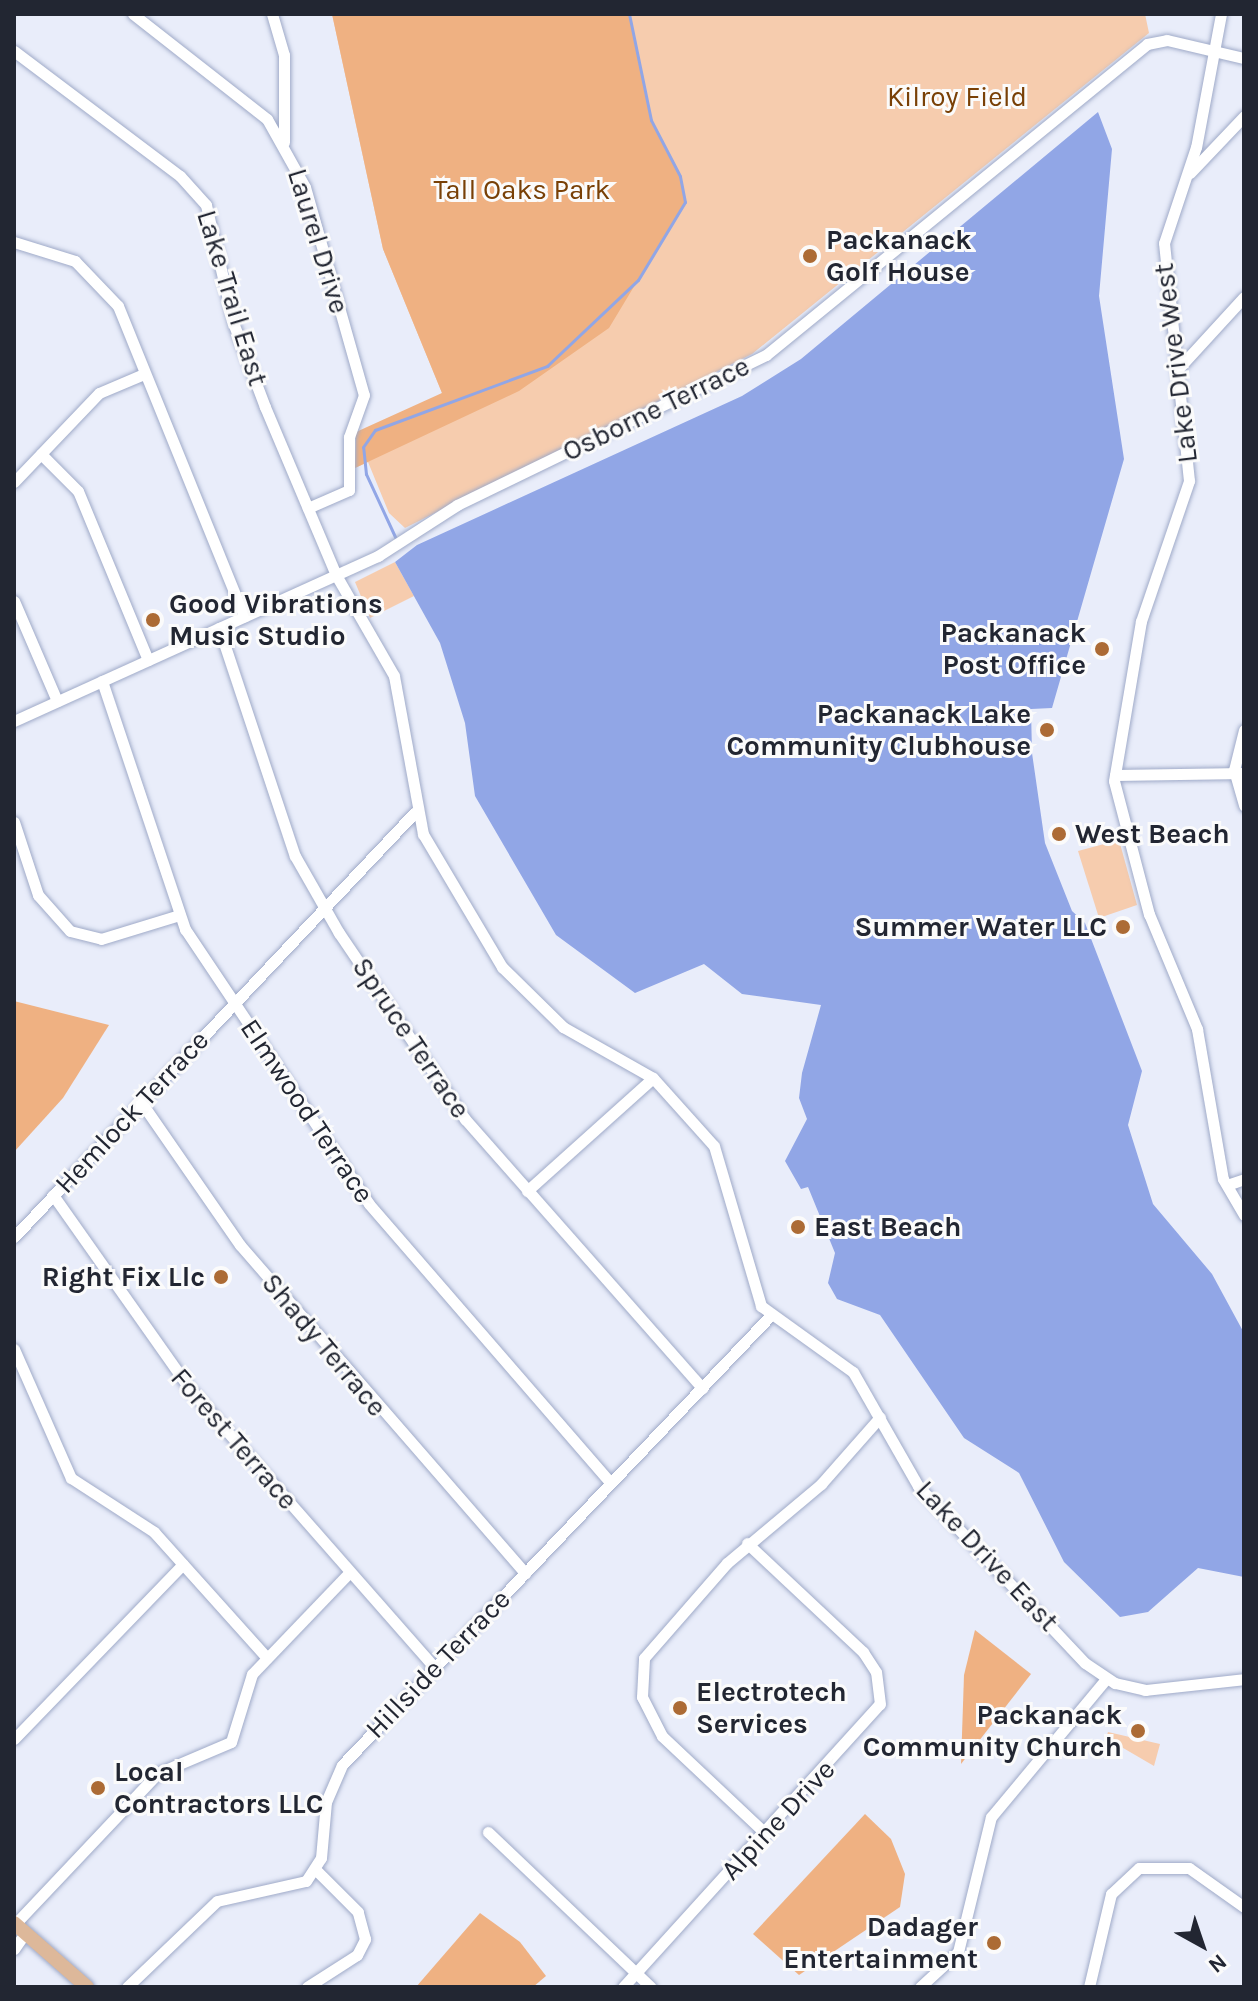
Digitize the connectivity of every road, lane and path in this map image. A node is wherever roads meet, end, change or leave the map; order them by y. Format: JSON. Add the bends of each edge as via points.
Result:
{"nodes":[{"id":1,"x":133,"y":14,"type":"edge"},
{"id":2,"x":272,"y":14,"type":"edge"},
{"id":3,"x":1221,"y":14,"type":"edge"},
{"id":4,"x":14,"y":51,"type":"edge"},
{"id":5,"x":1214,"y":54,"type":"junction"},
{"id":6,"x":1244,"y":58,"type":"edge"},
{"id":7,"x":1244,"y":116,"type":"edge"},
{"id":8,"x":1226,"y":134,"type":"junction"},
{"id":9,"x":1197,"y":138,"type":"junction"},
{"id":10,"x":284,"y":142,"type":"junction"},
{"id":11,"x":1185,"y":178,"type":"junction"},
{"id":12,"x":14,"y":242,"type":"edge"},
{"id":13,"x":1244,"y":297,"type":"edge"},
{"id":14,"x":1177,"y":370,"type":"junction"},
{"id":15,"x":144,"y":374,"type":"junction"},
{"id":16,"x":41,"y":454,"type":"junction"},
{"id":17,"x":14,"y":482,"type":"edge"},
{"id":18,"x":308,"y":508,"type":"junction"},
{"id":19,"x":336,"y":575,"type":"junction"},
{"id":20,"x":14,"y":601,"type":"edge"},
{"id":21,"x":244,"y":616,"type":"junction"},
{"id":22,"x":219,"y":628,"type":"junction"},
{"id":23,"x":148,"y":660,"type":"junction"},
{"id":24,"x":102,"y":681,"type":"junction"},
{"id":25,"x":57,"y":701,"type":"junction"},
{"id":26,"x":14,"y":721,"type":"edge"},
{"id":27,"x":1244,"y":730,"type":"edge"},
{"id":28,"x":1239,"y":773,"type":"edge"},
{"id":29,"x":1115,"y":775,"type":"junction"},
{"id":30,"x":1244,"y":806,"type":"edge"},
{"id":31,"x":415,"y":812,"type":"junction"},
{"id":32,"x":14,"y":822,"type":"edge"},
{"id":33,"x":325,"y":909,"type":"junction"},
{"id":34,"x":179,"y":915,"type":"junction"},
{"id":35,"x":234,"y":1004,"type":"junction"},
{"id":36,"x":653,"y":1078,"type":"junction"},
{"id":37,"x":141,"y":1102,"type":"junction"},
{"id":38,"x":1244,"y":1179,"type":"edge"},
{"id":39,"x":1227,"y":1185,"type":"junction"},
{"id":40,"x":527,"y":1191,"type":"junction"},
{"id":41,"x":53,"y":1195,"type":"junction"},
{"id":42,"x":1244,"y":1215,"type":"edge"},
{"id":43,"x":14,"y":1237,"type":"edge"},
{"id":44,"x":771,"y":1315,"type":"junction"},
{"id":45,"x":14,"y":1349,"type":"edge"},
{"id":46,"x":702,"y":1388,"type":"junction"},
{"id":47,"x":880,"y":1417,"type":"junction"},
{"id":48,"x":611,"y":1483,"type":"junction"},
{"id":49,"x":747,"y":1543,"type":"junction"},
{"id":50,"x":183,"y":1564,"type":"junction"},
{"id":51,"x":349,"y":1573,"type":"junction"},
{"id":52,"x":525,"y":1573,"type":"junction"},
{"id":53,"x":267,"y":1658,"type":"junction"},
{"id":54,"x":435,"y":1668,"type":"junction"},
{"id":55,"x":1106,"y":1679,"type":"junction"},
{"id":56,"x":1244,"y":1679,"type":"edge"},
{"id":57,"x":14,"y":1739,"type":"edge"},
{"id":58,"x":488,"y":1832,"type":"dead end"},
{"id":59,"x":766,"y":1834,"type":"junction"},
{"id":60,"x":315,"y":1869,"type":"junction"},
{"id":61,"x":1244,"y":1907,"type":"edge"},
{"id":62,"x":18,"y":1927,"type":"edge"},
{"id":63,"x":14,"y":1949,"type":"edge"},
{"id":64,"x":636,"y":1973,"type":"junction"},
{"id":65,"x":87,"y":1987,"type":"edge"},
{"id":66,"x":127,"y":1987,"type":"edge"},
{"id":67,"x":307,"y":1987,"type":"edge"},
{"id":68,"x":623,"y":1987,"type":"edge"},
{"id":69,"x":651,"y":1987,"type":"edge"},
{"id":70,"x":920,"y":1987,"type":"edge"},
{"id":71,"x":1089,"y":1987,"type":"edge"}],
"edges":[{"from":1,"to":10,"type":"street","name":"Laurel Drive","via":[[254,107]]},
{"from":2,"to":10,"type":"street","via":[[284,55]]},
{"from":3,"to":5,"type":"street","name":"Lake Drive West"},
{"from":4,"to":18,"type":"street","name":"Lake Trail East","via":[[190,184],[206,205],[234,325]]},
{"from":5,"to":6,"type":"street","name":"Osborne Terrace"},
{"from":5,"to":9,"type":"street","name":"Lake Drive West"},
{"from":5,"to":19,"type":"street","name":"Osborne Terrace","via":[[1167,40],[1147,44],[775,349]]},
{"from":7,"to":8,"type":"street"},
{"from":8,"to":9,"type":"street"},
{"from":8,"to":11,"type":"street"},
{"from":9,"to":11,"type":"street","name":"Lake Drive West"},
{"from":10,"to":18,"type":"street","name":"Laurel Drive","via":[[305,187],[364,387],[349,437],[351,485]]},
{"from":11,"to":14,"type":"street","name":"Lake Drive West","via":[[1163,259]]},
{"from":12,"to":15,"type":"street","via":[[61,253],[97,279],[125,321]]},
{"from":13,"to":14,"type":"street"},
{"from":14,"to":29,"type":"street","name":"Lake Drive West","via":[[1189,481],[1141,621]]},
{"from":15,"to":16,"type":"street","via":[[99,393]]},
{"from":15,"to":21,"type":"street"},
{"from":16,"to":17,"type":"street"},
{"from":16,"to":23,"type":"street","via":[[78,491]]},
{"from":18,"to":19,"type":"street","name":"Lake Trail East"},
{"from":19,"to":21,"type":"street","name":"Osborne Terrace"},
{"from":19,"to":31,"type":"street","name":"Lake Drive East","via":[[394,676]]},
{"from":20,"to":25,"type":"street"},
{"from":21,"to":22,"type":"street","name":"Osborne Terrace"},
{"from":22,"to":23,"type":"street","name":"Osborne Terrace"},
{"from":22,"to":33,"type":"street","name":"Spruce Terrace","via":[[295,856]]},
{"from":23,"to":24,"type":"street","name":"Osborne Terrace"},
{"from":24,"to":25,"type":"street","name":"Osborne Terrace"},
{"from":24,"to":34,"type":"street","name":"Elmwood Terrace"},
{"from":25,"to":26,"type":"street","name":"Osborne Terrace"},
{"from":27,"to":28,"type":"street"},
{"from":28,"to":29,"type":"street"},
{"from":28,"to":30,"type":"street"},
{"from":29,"to":39,"type":"street","name":"Lake Drive West","via":[[1149,914],[1197,1029]]},
{"from":31,"to":33,"type":"street","name":"Hemlock Terrace"},
{"from":31,"to":36,"type":"street","name":"Lake Drive East","via":[[431,851],[512,980],[563,1027]]},
{"from":32,"to":34,"type":"street","via":[[43,906],[70,931],[101,939]]},
{"from":33,"to":35,"type":"street","name":"Hemlock Terrace"},
{"from":33,"to":40,"type":"street","name":"Spruce Terrace","via":[[456,1107]]},
{"from":34,"to":35,"type":"street","name":"Elmwood Terrace"},
{"from":35,"to":37,"type":"street","name":"Hemlock Terrace"},
{"from":35,"to":48,"type":"street","name":"Elmwood Terrace","via":[[369,1204]]},
{"from":36,"to":40,"type":"street"},
{"from":36,"to":44,"type":"street","name":"Lake Drive East","via":[[721,1157],[752,1288]]},
{"from":37,"to":41,"type":"street","name":"Hemlock Terrace"},
{"from":37,"to":52,"type":"street","name":"Shady Terrace","via":[[240,1245]]},
{"from":38,"to":39,"type":"street"},
{"from":39,"to":42,"type":"street","name":"Lake Drive West"},
{"from":40,"to":46,"type":"street","name":"Spruce Terrace"},
{"from":41,"to":43,"type":"street","name":"Hemlock Terrace"},
{"from":41,"to":51,"type":"street","name":"Forest Terrace","via":[[154,1344]]},
{"from":44,"to":46,"type":"street","name":"Hillside Terrace"},
{"from":44,"to":47,"type":"street","name":"Lake Drive East","via":[[853,1372]]},
{"from":45,"to":50,"type":"street","via":[[71,1478],[154,1532]]},
{"from":46,"to":48,"type":"street","name":"Hillside Terrace"},
{"from":47,"to":49,"type":"street","via":[[821,1484]]},
{"from":47,"to":55,"type":"street","name":"Lake Drive East","via":[[935,1507]]},
{"from":48,"to":52,"type":"street","name":"Hillside Terrace"},
{"from":49,"to":59,"type":"street","via":[[649,1647],[641,1683],[662,1736]]},
{"from":49,"to":59,"type":"street","name":"Alpine Drive","via":[[863,1652],[881,1694],[871,1721]]},
{"from":50,"to":53,"type":"street"},
{"from":50,"to":57,"type":"street"},
{"from":51,"to":53,"type":"street"},
{"from":51,"to":54,"type":"street","name":"Forest Terrace"},
{"from":52,"to":54,"type":"street","name":"Hillside Terrace"},
{"from":53,"to":62,"type":"street","via":[[247,1683],[231,1742],[158,1773]]},
{"from":54,"to":60,"type":"street","name":"Hillside Terrace","via":[[334,1776]]},
{"from":55,"to":56,"type":"street","name":"Lake Drive East","via":[[1145,1690]]},
{"from":55,"to":70,"type":"street","via":[[991,1817],[958,1952]]},
{"from":58,"to":64,"type":"street"},
{"from":59,"to":64,"type":"street","name":"Alpine Drive"},
{"from":60,"to":66,"type":"street","via":[[285,1891],[217,1901]]},
{"from":60,"to":67,"type":"street","via":[[358,1912],[365,1939],[357,1955]]},
{"from":61,"to":71,"type":"street","via":[[1189,1868],[1139,1868],[1111,1894]]},
{"from":62,"to":63,"type":"street"},
{"from":62,"to":65,"type":"main road"},
{"from":64,"to":68,"type":"street","name":"Alpine Drive"},
{"from":64,"to":69,"type":"street"}]}
